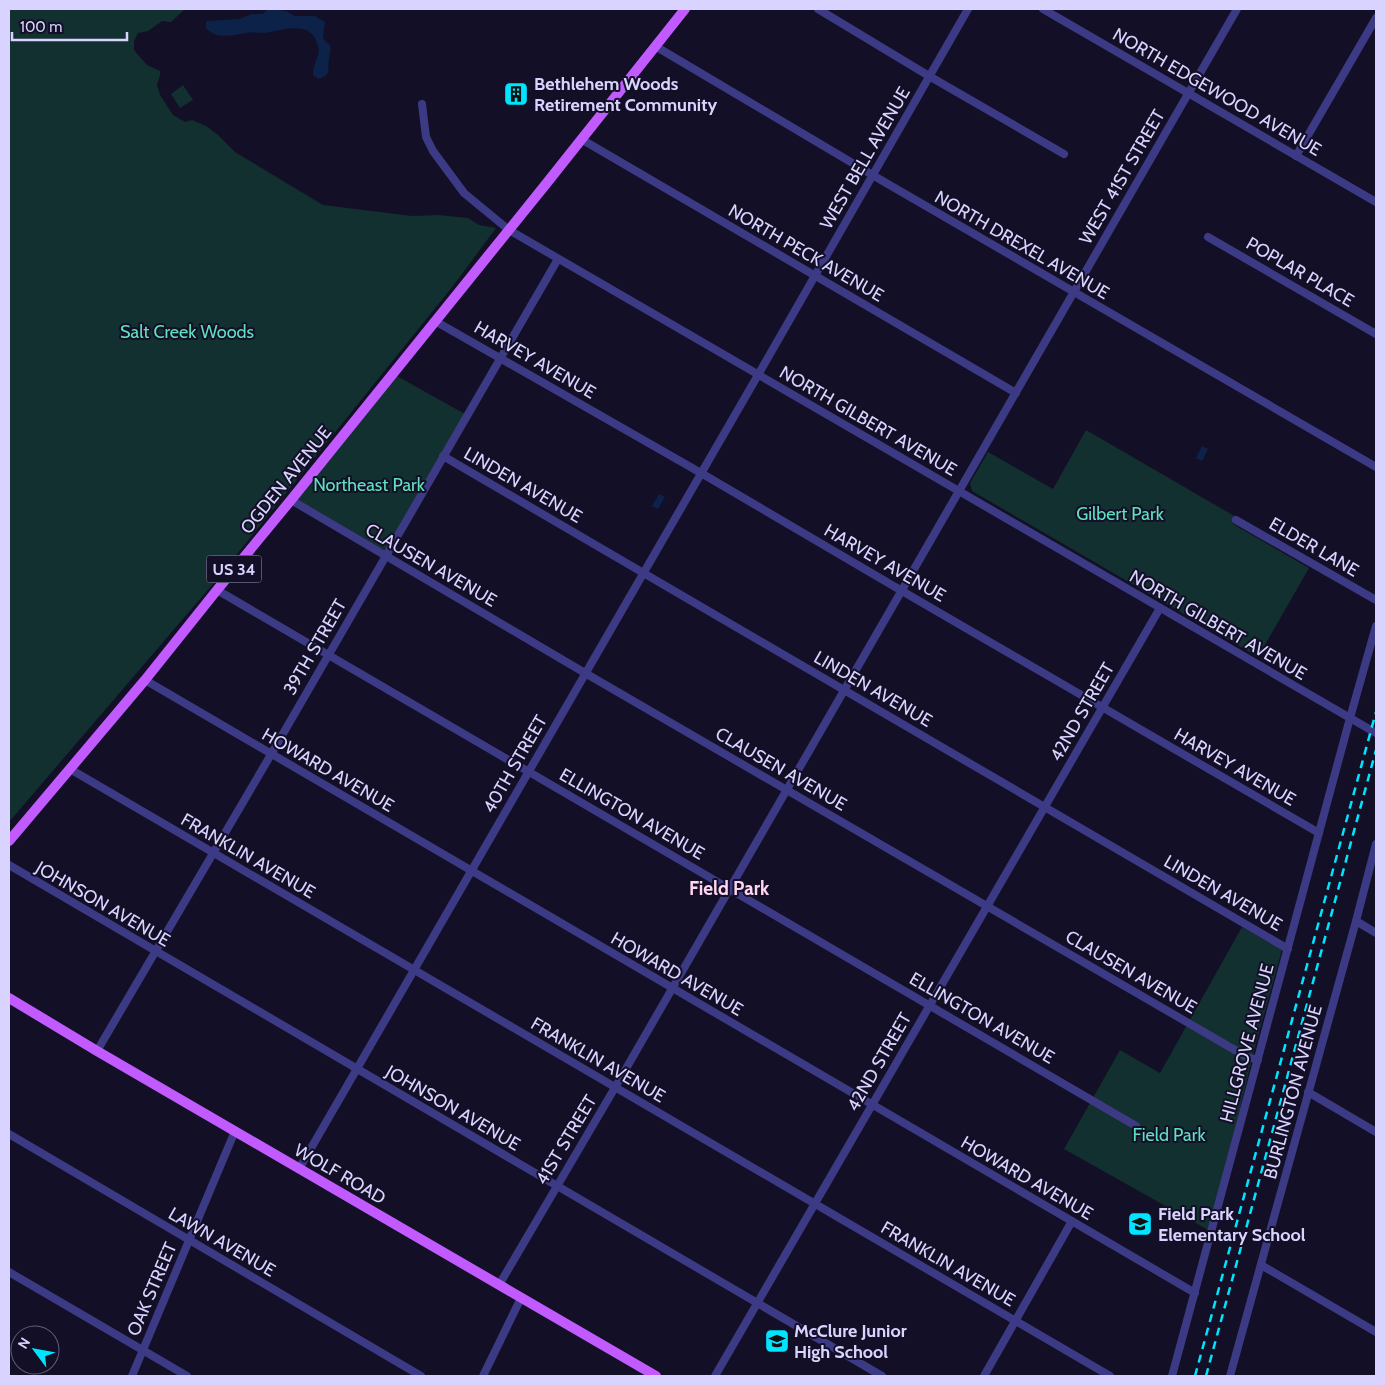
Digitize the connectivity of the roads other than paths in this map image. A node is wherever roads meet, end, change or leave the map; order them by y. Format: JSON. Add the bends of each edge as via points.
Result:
{"nodes":[{"id":1,"x":685,"y":9,"type":"edge"},
{"id":2,"x":818,"y":9,"type":"edge"},
{"id":3,"x":968,"y":9,"type":"edge"},
{"id":4,"x":1043,"y":9,"type":"edge"},
{"id":5,"x":1237,"y":9,"type":"edge"},
{"id":6,"x":1376,"y":18,"type":"edge"},
{"id":7,"x":655,"y":46,"type":"junction"},
{"id":8,"x":929,"y":76,"type":"junction"},
{"id":9,"x":1188,"y":93,"type":"junction"},
{"id":10,"x":422,"y":104,"type":"dead end"},
{"id":11,"x":581,"y":140,"type":"junction"},
{"id":12,"x":1064,"y":154,"type":"dead end"},
{"id":13,"x":1296,"y":156,"type":"junction"},
{"id":14,"x":872,"y":175,"type":"junction"},
{"id":15,"x":1376,"y":202,"type":"edge"},
{"id":16,"x":509,"y":230,"type":"junction"},
{"id":17,"x":1208,"y":237,"type":"dead end"},
{"id":18,"x":558,"y":259,"type":"junction"},
{"id":19,"x":815,"y":275,"type":"junction"},
{"id":20,"x":1074,"y":292,"type":"junction"},
{"id":21,"x":436,"y":321,"type":"junction"},
{"id":22,"x":1376,"y":334,"type":"edge"},
{"id":23,"x":501,"y":358,"type":"junction"},
{"id":24,"x":758,"y":375,"type":"junction"},
{"id":25,"x":1016,"y":393,"type":"junction"},
{"id":26,"x":443,"y":456,"type":"junction"},
{"id":27,"x":1376,"y":467,"type":"edge"},
{"id":28,"x":701,"y":473,"type":"junction"},
{"id":29,"x":959,"y":491,"type":"junction"},
{"id":30,"x":291,"y":500,"type":"junction"},
{"id":31,"x":1236,"y":520,"type":"dead end"},
{"id":32,"x":386,"y":556,"type":"junction"},
{"id":33,"x":643,"y":573,"type":"junction"},
{"id":34,"x":217,"y":590,"type":"junction"},
{"id":35,"x":902,"y":591,"type":"junction"},
{"id":36,"x":1376,"y":600,"type":"edge"},
{"id":37,"x":1160,"y":608,"type":"junction"},
{"id":38,"x":1376,"y":626,"type":"edge"},
{"id":39,"x":328,"y":655,"type":"junction"},
{"id":40,"x":586,"y":673,"type":"junction"},
{"id":41,"x":145,"y":680,"type":"junction"},
{"id":42,"x":844,"y":690,"type":"junction"},
{"id":43,"x":1102,"y":707,"type":"junction"},
{"id":44,"x":1350,"y":718,"type":"junction"},
{"id":45,"x":1376,"y":733,"type":"edge"},
{"id":46,"x":271,"y":754,"type":"junction"},
{"id":47,"x":70,"y":769,"type":"junction"},
{"id":48,"x":528,"y":772,"type":"junction"},
{"id":49,"x":786,"y":789,"type":"junction"},
{"id":50,"x":1044,"y":807,"type":"junction"},
{"id":51,"x":1319,"y":833,"type":"junction"},
{"id":52,"x":9,"y":841,"type":"edge"},
{"id":53,"x":1376,"y":844,"type":"edge"},
{"id":54,"x":213,"y":853,"type":"junction"},
{"id":55,"x":9,"y":865,"type":"edge"},
{"id":56,"x":471,"y":871,"type":"junction"},
{"id":57,"x":730,"y":888,"type":"junction"},
{"id":58,"x":987,"y":906,"type":"junction"},
{"id":59,"x":1356,"y":921,"type":"junction"},
{"id":60,"x":1376,"y":933,"type":"edge"},
{"id":61,"x":1288,"y":948,"type":"junction"},
{"id":62,"x":156,"y":952,"type":"junction"},
{"id":63,"x":414,"y":969,"type":"junction"},
{"id":64,"x":672,"y":988,"type":"junction"},
{"id":65,"x":9,"y":998,"type":"edge"},
{"id":66,"x":930,"y":1005,"type":"junction"},
{"id":67,"x":98,"y":1051,"type":"junction"},
{"id":68,"x":1258,"y":1060,"type":"junction"},
{"id":69,"x":356,"y":1070,"type":"junction"},
{"id":70,"x":615,"y":1087,"type":"junction"},
{"id":71,"x":1308,"y":1092,"type":"junction"},
{"id":72,"x":872,"y":1104,"type":"junction"},
{"id":73,"x":1136,"y":1126,"type":"dead end"},
{"id":74,"x":235,"y":1131,"type":"junction"},
{"id":75,"x":1376,"y":1132,"type":"edge"},
{"id":76,"x":9,"y":1134,"type":"edge"},
{"id":77,"x":299,"y":1168,"type":"junction"},
{"id":78,"x":556,"y":1186,"type":"junction"},
{"id":79,"x":815,"y":1203,"type":"junction"},
{"id":80,"x":1072,"y":1221,"type":"junction"},
{"id":81,"x":189,"y":1240,"type":"junction"},
{"id":82,"x":1261,"y":1265,"type":"junction"},
{"id":83,"x":9,"y":1272,"type":"edge"},
{"id":84,"x":499,"y":1285,"type":"junction"},
{"id":85,"x":1195,"y":1293,"type":"junction"},
{"id":86,"x":521,"y":1298,"type":"junction"},
{"id":87,"x":757,"y":1304,"type":"junction"},
{"id":88,"x":1015,"y":1321,"type":"junction"},
{"id":89,"x":1376,"y":1332,"type":"edge"},
{"id":90,"x":143,"y":1350,"type":"junction"},
{"id":91,"x":132,"y":1376,"type":"edge"},
{"id":92,"x":187,"y":1376,"type":"edge"},
{"id":93,"x":421,"y":1376,"type":"edge"},
{"id":94,"x":483,"y":1376,"type":"edge"},
{"id":95,"x":656,"y":1376,"type":"edge"},
{"id":96,"x":715,"y":1376,"type":"edge"},
{"id":97,"x":882,"y":1376,"type":"edge"},
{"id":98,"x":984,"y":1376,"type":"edge"},
{"id":99,"x":1110,"y":1376,"type":"edge"},
{"id":100,"x":1172,"y":1376,"type":"edge"},
{"id":101,"x":1230,"y":1376,"type":"edge"}],
"edges":[{"from":1,"to":7,"type":"main road","number":"US 34"},
{"from":2,"to":8,"type":"street"},
{"from":3,"to":8,"type":"street","name":"WEST BELL AVENUE"},
{"from":4,"to":9,"type":"street","name":"NORTH EDGEWOOD AVENUE"},
{"from":5,"to":9,"type":"street","name":"WEST 41ST STREET"},
{"from":6,"to":13,"type":"street"},
{"from":7,"to":11,"type":"main road","number":"US 34"},
{"from":7,"to":14,"type":"street","name":"NORTH DREXEL AVENUE"},
{"from":8,"to":12,"type":"street"},
{"from":8,"to":14,"type":"street","name":"WEST BELL AVENUE"},
{"from":9,"to":13,"type":"street","name":"NORTH EDGEWOOD AVENUE"},
{"from":9,"to":20,"type":"street","name":"WEST 41ST STREET"},
{"from":10,"to":16,"type":"street","name":"NORTH GILBERT AVENUE","via":[[426,137],[433,151],[464,193]]},
{"from":11,"to":16,"type":"main road","number":"US 34"},
{"from":11,"to":19,"type":"street","name":"NORTH PECK AVENUE"},
{"from":13,"to":15,"type":"street","name":"NORTH EDGEWOOD AVENUE"},
{"from":14,"to":19,"type":"street","name":"WEST BELL AVENUE"},
{"from":14,"to":20,"type":"street","name":"NORTH DREXEL AVENUE"},
{"from":16,"to":18,"type":"street","name":"NORTH GILBERT AVENUE"},
{"from":16,"to":21,"type":"main road","name":"OGDEN AVENUE","number":"US 34"},
{"from":17,"to":22,"type":"street","name":"POPLAR PLACE"},
{"from":18,"to":23,"type":"street","name":"39TH STREET"},
{"from":18,"to":24,"type":"street","name":"NORTH GILBERT AVENUE"},
{"from":19,"to":24,"type":"street","name":"WEST BELL AVENUE"},
{"from":19,"to":25,"type":"street","name":"NORTH PECK AVENUE"},
{"from":20,"to":25,"type":"street","name":"WEST 41ST STREET"},
{"from":20,"to":27,"type":"street","name":"NORTH DREXEL AVENUE"},
{"from":21,"to":23,"type":"street","name":"HARVEY AVENUE"},
{"from":21,"to":30,"type":"main road","name":"OGDEN AVENUE","number":"US 34"},
{"from":23,"to":26,"type":"street","name":"39TH STREET"},
{"from":23,"to":28,"type":"street","name":"HARVEY AVENUE"},
{"from":24,"to":28,"type":"street","name":"40TH STREET"},
{"from":24,"to":29,"type":"street","name":"NORTH GILBERT AVENUE"},
{"from":25,"to":29,"type":"street","name":"WEST 41ST STREET"},
{"from":26,"to":32,"type":"street","name":"39TH STREET"},
{"from":26,"to":33,"type":"street","name":"LINDEN AVENUE"},
{"from":28,"to":33,"type":"street","name":"40TH STREET"},
{"from":28,"to":35,"type":"street","name":"HARVEY AVENUE"},
{"from":29,"to":35,"type":"street","name":"41ST STREET"},
{"from":29,"to":37,"type":"street","name":"NORTH GILBERT AVENUE"},
{"from":30,"to":32,"type":"street","name":"CLAUSEN AVENUE"},
{"from":30,"to":34,"type":"main road","name":"OGDEN AVENUE","number":"US 34"},
{"from":31,"to":36,"type":"street","name":"ELDER LANE"},
{"from":32,"to":39,"type":"street","name":"39TH STREET"},
{"from":32,"to":40,"type":"street","name":"CLAUSEN AVENUE"},
{"from":33,"to":40,"type":"street","name":"40TH STREET"},
{"from":33,"to":42,"type":"street","name":"LINDEN AVENUE"},
{"from":34,"to":39,"type":"street","name":"ELLINGTON AVENUE"},
{"from":34,"to":41,"type":"main road","name":"OGDEN AVENUE","number":"US 34"},
{"from":35,"to":42,"type":"street","name":"41ST STREET"},
{"from":35,"to":43,"type":"street","name":"HARVEY AVENUE"},
{"from":37,"to":43,"type":"street","name":"42ND STREET"},
{"from":37,"to":44,"type":"street","name":"NORTH GILBERT AVENUE"},
{"from":38,"to":44,"type":"street","name":"HILLGROVE AVENUE"},
{"from":39,"to":46,"type":"street","name":"39TH STREET"},
{"from":39,"to":48,"type":"street","name":"ELLINGTON AVENUE"},
{"from":40,"to":48,"type":"street","name":"40TH STREET"},
{"from":40,"to":49,"type":"street","name":"CLAUSEN AVENUE"},
{"from":41,"to":46,"type":"street","name":"HOWARD AVENUE"},
{"from":41,"to":47,"type":"main road","name":"OGDEN AVENUE","number":"US 34"},
{"from":42,"to":49,"type":"street","name":"41ST STREET"},
{"from":42,"to":50,"type":"street","name":"LINDEN AVENUE"},
{"from":43,"to":50,"type":"street","name":"42ND STREET"},
{"from":43,"to":51,"type":"street","name":"HARVEY AVENUE"},
{"from":44,"to":45,"type":"street","name":"NORTH GILBERT AVENUE"},
{"from":44,"to":51,"type":"street","name":"HILLGROVE AVENUE"},
{"from":46,"to":54,"type":"street","name":"39TH STREET"},
{"from":46,"to":56,"type":"street","name":"HOWARD AVENUE"},
{"from":47,"to":52,"type":"main road","name":"OGDEN AVENUE","number":"US 34"},
{"from":47,"to":54,"type":"street","name":"FRANKLIN AVENUE"},
{"from":48,"to":56,"type":"street","name":"40TH STREET"},
{"from":48,"to":57,"type":"street","name":"ELLINGTON AVENUE"},
{"from":49,"to":57,"type":"street","name":"41ST STREET"},
{"from":49,"to":58,"type":"street","name":"CLAUSEN AVENUE"},
{"from":50,"to":58,"type":"street","name":"42ND STREET"},
{"from":50,"to":61,"type":"street","name":"LINDEN AVENUE"},
{"from":51,"to":61,"type":"street","name":"HILLGROVE AVENUE"},
{"from":53,"to":59,"type":"street","name":"BURLINGTON AVENUE"},
{"from":54,"to":62,"type":"street","name":"39TH STREET"},
{"from":54,"to":63,"type":"street","name":"FRANKLIN AVENUE"},
{"from":55,"to":62,"type":"street","name":"JOHNSON AVENUE"},
{"from":56,"to":63,"type":"street","name":"40TH STREET"},
{"from":56,"to":64,"type":"street","name":"HOWARD AVENUE"},
{"from":57,"to":64,"type":"street","name":"41ST STREET"},
{"from":57,"to":66,"type":"street","name":"ELLINGTON AVENUE"},
{"from":58,"to":66,"type":"street","name":"42ND STREET"},
{"from":58,"to":68,"type":"street","name":"CLAUSEN AVENUE"},
{"from":59,"to":60,"type":"street"},
{"from":59,"to":71,"type":"street","name":"BURLINGTON AVENUE"},
{"from":61,"to":68,"type":"street","name":"HILLGROVE AVENUE"},
{"from":62,"to":67,"type":"street","name":"39TH STREET"},
{"from":62,"to":69,"type":"street","name":"JOHNSON AVENUE"},
{"from":63,"to":69,"type":"street","name":"40TH STREET"},
{"from":63,"to":70,"type":"street","name":"FRANKLIN AVENUE"},
{"from":64,"to":70,"type":"street","name":"41ST STREET"},
{"from":64,"to":72,"type":"street","name":"HOWARD AVENUE"},
{"from":65,"to":67,"type":"main road","name":"WOLF ROAD"},
{"from":66,"to":72,"type":"street","name":"42ND STREET"},
{"from":66,"to":73,"type":"street","name":"ELLINGTON AVENUE"},
{"from":67,"to":74,"type":"main road","name":"WOLF ROAD"},
{"from":68,"to":85,"type":"street","name":"HILLGROVE AVENUE"},
{"from":69,"to":77,"type":"street","name":"40TH STREET"},
{"from":69,"to":78,"type":"street","name":"JOHNSON AVENUE"},
{"from":70,"to":78,"type":"street","name":"41ST STREET"},
{"from":70,"to":79,"type":"street","name":"FRANKLIN AVENUE"},
{"from":71,"to":75,"type":"street"},
{"from":71,"to":82,"type":"street","name":"BURLINGTON AVENUE"},
{"from":72,"to":79,"type":"street","name":"42ND STREET"},
{"from":72,"to":80,"type":"street","name":"HOWARD AVENUE"},
{"from":74,"to":77,"type":"main road","name":"WOLF ROAD"},
{"from":74,"to":81,"type":"street","name":"OAK STREET"},
{"from":76,"to":81,"type":"street","name":"LAWN AVENUE"},
{"from":77,"to":84,"type":"main road","name":"WOLF ROAD"},
{"from":78,"to":84,"type":"street","name":"41ST STREET"},
{"from":78,"to":87,"type":"street","name":"JOHNSON AVENUE"},
{"from":79,"to":87,"type":"street","name":"42ND STREET"},
{"from":79,"to":88,"type":"street","name":"FRANKLIN AVENUE"},
{"from":80,"to":85,"type":"street","name":"HOWARD AVENUE"},
{"from":80,"to":88,"type":"street"},
{"from":81,"to":90,"type":"street","name":"OAK STREET"},
{"from":81,"to":93,"type":"street","name":"LAWN AVENUE"},
{"from":82,"to":89,"type":"street"},
{"from":82,"to":101,"type":"street","name":"BURLINGTON AVENUE"},
{"from":83,"to":90,"type":"street"},
{"from":84,"to":86,"type":"main road","name":"WOLF ROAD"},
{"from":85,"to":100,"type":"street","name":"HILLGROVE AVENUE"},
{"from":86,"to":94,"type":"street"},
{"from":86,"to":95,"type":"main road","name":"WOLF ROAD"},
{"from":87,"to":96,"type":"street","name":"42ND STREET"},
{"from":87,"to":97,"type":"street","name":"JOHNSON AVENUE"},
{"from":88,"to":98,"type":"street"},
{"from":88,"to":99,"type":"street","name":"FRANKLIN AVENUE"},
{"from":90,"to":91,"type":"street","name":"OAK STREET"},
{"from":90,"to":92,"type":"street"}]}
